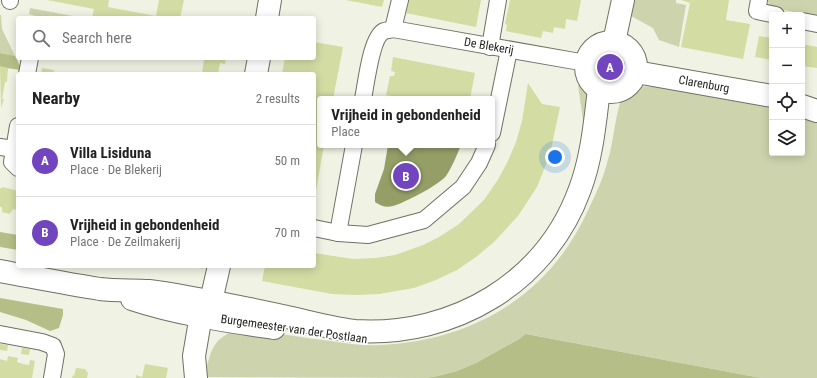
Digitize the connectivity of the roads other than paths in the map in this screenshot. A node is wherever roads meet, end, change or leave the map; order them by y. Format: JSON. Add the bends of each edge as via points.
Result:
{"nodes":[{"id":1,"x":270,"y":0,"type":"edge"},
{"id":2,"x":400,"y":0,"type":"edge"},
{"id":3,"x":498,"y":0,"type":"edge"},
{"id":4,"x":623,"y":0,"type":"edge"},
{"id":5,"x":759,"y":0,"type":"edge"},
{"id":6,"x":769,"y":14,"type":"edge"},
{"id":7,"x":267,"y":16,"type":"edge"},
{"id":8,"x":805,"y":21,"type":"edge"},
{"id":9,"x":817,"y":24,"type":"edge"},
{"id":10,"x":393,"y":29,"type":"junction"},
{"id":11,"x":614,"y":42,"type":"junction"},
{"id":12,"x":490,"y":47,"type":"junction"},
{"id":13,"x":509,"y":50,"type":"junction"},
{"id":14,"x":30,"y":60,"type":"edge"},
{"id":15,"x":259,"y":60,"type":"edge"},
{"id":16,"x":586,"y":63,"type":"junction"},
{"id":17,"x":27,"y":72,"type":"edge"},
{"id":18,"x":256,"y":72,"type":"edge"},
{"id":19,"x":636,"y":72,"type":"junction"},
{"id":20,"x":607,"y":91,"type":"junction"},
{"id":21,"x":769,"y":95,"type":"edge"},
{"id":22,"x":364,"y":96,"type":"edge"},
{"id":23,"x":805,"y":107,"type":"edge"},
{"id":24,"x":817,"y":111,"type":"edge"},
{"id":25,"x":495,"y":118,"type":"edge"},
{"id":26,"x":16,"y":132,"type":"edge"},
{"id":27,"x":7,"y":148,"type":"edge"},
{"id":28,"x":353,"y":148,"type":"edge"},
{"id":29,"x":486,"y":148,"type":"edge"},
{"id":30,"x":16,"y":166,"type":"edge"},
{"id":31,"x":316,"y":228,"type":"edge"},
{"id":32,"x":338,"y":232,"type":"junction"},
{"id":33,"x":219,"y":268,"type":"edge"},
{"id":34,"x":0,"y":271,"type":"edge"},
{"id":35,"x":209,"y":312,"type":"junction"},
{"id":36,"x":0,"y":334,"type":"edge"},
{"id":37,"x":196,"y":377,"type":"edge"},
{"id":38,"x":52,"y":378,"type":"edge"}],
"edges":[{"from":1,"to":7,"type":"street"},
{"from":2,"to":10,"type":"street"},
{"from":3,"to":12,"type":"street"},
{"from":4,"to":11,"type":"street"},
{"from":5,"to":6,"type":"street","via":[[757,11]]},
{"from":8,"to":9,"type":"street"},
{"from":10,"to":12,"type":"street","name":"De Blekerij"},
{"from":10,"to":22,"type":"street","via":[[384,31],[376,40]]},
{"from":11,"to":16,"type":"street","via":[[596,46]]},
{"from":11,"to":19,"type":"street","via":[[624,45],[632,52],[636,61]]},
{"from":12,"to":13,"type":"street","name":"De Blekerij"},
{"from":13,"to":16,"type":"street","name":"De Blekerij"},
{"from":13,"to":25,"type":"street"},
{"from":14,"to":17,"type":"street"},
{"from":15,"to":18,"type":"street"},
{"from":16,"to":20,"type":"street","via":[[588,78],[593,85]]},
{"from":19,"to":20,"type":"street","via":[[632,81],[624,88]]},
{"from":19,"to":21,"type":"street","name":"Clarenburg"},
{"from":20,"to":35,"type":"street","name":"Burgemeester van der Postlaan","via":[[586,168],[565,222],[526,272],[479,305],[426,326],[374,331],[353,331]]},
{"from":23,"to":24,"type":"street"},
{"from":26,"to":27,"type":"street"},
{"from":27,"to":30,"type":"street"},
{"from":28,"to":32,"type":"street"},
{"from":29,"to":32,"type":"street","via":[[463,187],[424,220],[368,235]]},
{"from":31,"to":32,"type":"street"},
{"from":33,"to":35,"type":"street"},
{"from":34,"to":35,"type":"street","name":"Burgemeester van der Postlaan","via":[[100,289],[165,293]]},
{"from":35,"to":37,"type":"street","via":[[206,358]]},
{"from":36,"to":38,"type":"street","via":[[53,346],[56,354]]}]}
